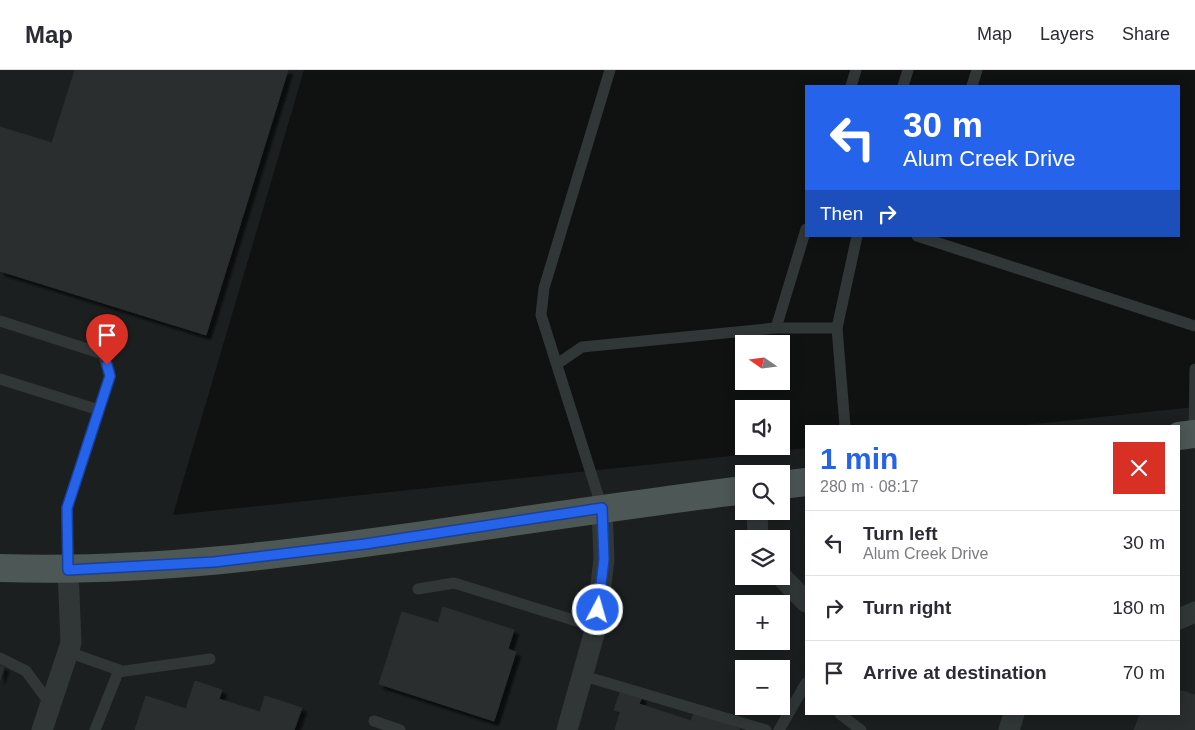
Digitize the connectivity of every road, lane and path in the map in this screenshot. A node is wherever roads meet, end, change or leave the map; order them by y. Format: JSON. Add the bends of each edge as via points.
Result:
{"nodes":[{"id":1,"x":610,"y":70,"type":"edge"},
{"id":2,"x":856,"y":70,"type":"edge"},
{"id":3,"x":908,"y":70,"type":"edge"},
{"id":4,"x":977,"y":70,"type":"edge"},
{"id":5,"x":851,"y":85,"type":"edge"},
{"id":6,"x":903,"y":85,"type":"edge"},
{"id":7,"x":972,"y":85,"type":"edge"},
{"id":8,"x":805,"y":232,"type":"edge"},
{"id":9,"x":857,"y":237,"type":"edge"},
{"id":10,"x":922,"y":237,"type":"edge"},
{"id":11,"x":0,"y":322,"type":"edge"},
{"id":12,"x":1195,"y":326,"type":"edge"},
{"id":13,"x":776,"y":328,"type":"junction"},
{"id":14,"x":837,"y":328,"type":"junction"},
{"id":15,"x":556,"y":364,"type":"junction"},
{"id":16,"x":1195,"y":370,"type":"edge"},
{"id":17,"x":0,"y":379,"type":"edge"},
{"id":18,"x":99,"y":410,"type":"junction"},
{"id":19,"x":845,"y":425,"type":"edge"},
{"id":20,"x":1189,"y":435,"type":"edge"},
{"id":21,"x":805,"y":482,"type":"edge"},
{"id":22,"x":790,"y":484,"type":"edge"},
{"id":23,"x":735,"y":491,"type":"edge"},
{"id":24,"x":602,"y":508,"type":"junction"},
{"id":25,"x":0,"y":568,"type":"edge"},
{"id":26,"x":68,"y":570,"type":"junction"},
{"id":27,"x":790,"y":585,"type":"edge"},
{"id":28,"x":418,"y":589,"type":"dead end"},
{"id":29,"x":805,"y":601,"type":"edge"},
{"id":30,"x":1195,"y":612,"type":"edge"},
{"id":31,"x":1180,"y":619,"type":"edge"},
{"id":32,"x":596,"y":627,"type":"junction"},
{"id":33,"x":68,"y":652,"type":"junction"},
{"id":34,"x":0,"y":658,"type":"edge"},
{"id":35,"x":210,"y":659,"type":"dead end"},
{"id":36,"x":118,"y":672,"type":"junction"},
{"id":37,"x":584,"y":676,"type":"junction"},
{"id":38,"x":805,"y":687,"type":"edge"},
{"id":39,"x":51,"y":704,"type":"junction"},
{"id":40,"x":841,"y":715,"type":"edge"},
{"id":41,"x":1014,"y":715,"type":"edge"},
{"id":42,"x":374,"y":721,"type":"dead end"},
{"id":43,"x":42,"y":730,"type":"edge"},
{"id":44,"x":95,"y":730,"type":"edge"},
{"id":45,"x":400,"y":730,"type":"edge"},
{"id":46,"x":567,"y":730,"type":"edge"},
{"id":47,"x":766,"y":730,"type":"edge"},
{"id":48,"x":779,"y":730,"type":"edge"},
{"id":49,"x":861,"y":730,"type":"edge"},
{"id":50,"x":1009,"y":730,"type":"edge"}],
"edges":[{"from":1,"to":15,"type":"lane","via":[[544,288],[541,315]]},
{"from":2,"to":5,"type":"lane"},
{"from":3,"to":6,"type":"lane"},
{"from":4,"to":7,"type":"lane"},
{"from":8,"to":13,"type":"lane"},
{"from":9,"to":14,"type":"lane"},
{"from":10,"to":12,"type":"lane"},
{"from":11,"to":18,"type":"lane","via":[[103,354],[110,376]]},
{"from":13,"to":14,"type":"lane"},
{"from":13,"to":15,"type":"lane","via":[[582,347]]},
{"from":14,"to":19,"type":"lane"},
{"from":15,"to":24,"type":"lane"},
{"from":16,"to":20,"type":"lane"},
{"from":17,"to":18,"type":"lane"},
{"from":18,"to":26,"type":"lane","via":[[67,508]]},
{"from":21,"to":22,"type":"main road"},
{"from":23,"to":24,"type":"main road"},
{"from":24,"to":26,"type":"main road","via":[[365,544],[214,562]]},
{"from":24,"to":32,"type":"street","via":[[604,559]]},
{"from":25,"to":26,"type":"main road"},
{"from":26,"to":33,"type":"street","via":[[71,644]]},
{"from":27,"to":29,"type":"street"},
{"from":28,"to":32,"type":"lane","via":[[454,583]]},
{"from":30,"to":31,"type":"street"},
{"from":32,"to":37,"type":"street"},
{"from":33,"to":36,"type":"lane"},
{"from":33,"to":39,"type":"street"},
{"from":34,"to":39,"type":"lane","via":[[26,671]]},
{"from":35,"to":36,"type":"lane"},
{"from":36,"to":44,"type":"lane"},
{"from":37,"to":46,"type":"street"},
{"from":37,"to":47,"type":"lane"},
{"from":38,"to":48,"type":"lane"},
{"from":39,"to":43,"type":"street"},
{"from":40,"to":49,"type":"lane"},
{"from":41,"to":50,"type":"street"},
{"from":42,"to":45,"type":"lane"}]}
